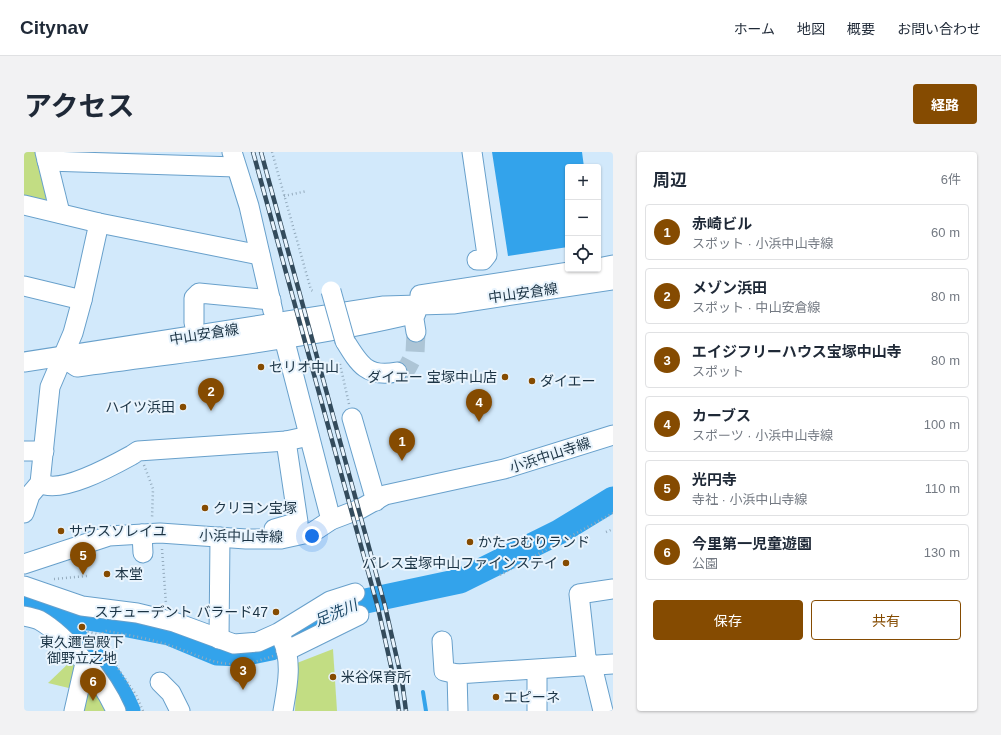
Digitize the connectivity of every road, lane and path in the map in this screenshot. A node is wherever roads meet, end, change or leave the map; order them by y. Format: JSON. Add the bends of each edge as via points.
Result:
{"nodes":[{"id":1,"x":272,"y":152,"type":"edge"},
{"id":2,"x":472,"y":152,"type":"edge"},
{"id":3,"x":46,"y":157,"type":"edge"},
{"id":4,"x":234,"y":160,"type":"edge"},
{"id":5,"x":307,"y":191,"type":"dead end"},
{"id":6,"x":284,"y":196,"type":"junction"},
{"id":7,"x":24,"y":205,"type":"edge"},
{"id":8,"x":60,"y":213,"type":"junction"},
{"id":9,"x":99,"y":223,"type":"junction"},
{"id":10,"x":260,"y":255,"type":"junction"},
{"id":11,"x":477,"y":260,"type":"dead end"},
{"id":12,"x":613,"y":266,"type":"edge"},
{"id":13,"x":601,"y":268,"type":"edge"},
{"id":14,"x":569,"y":272,"type":"edge"},
{"id":15,"x":613,"y":280,"type":"edge"},
{"id":16,"x":24,"y":286,"type":"edge"},
{"id":17,"x":311,"y":290,"type":"dead end"},
{"id":18,"x":331,"y":291,"type":"dead end"},
{"id":19,"x":426,"y":294,"type":"junction"},
{"id":20,"x":82,"y":300,"type":"junction"},
{"id":21,"x":452,"y":304,"type":"junction"},
{"id":22,"x":272,"y":306,"type":"junction"},
{"id":23,"x":384,"y":306,"type":"junction"},
{"id":24,"x":414,"y":313,"type":"junction"},
{"id":25,"x":194,"y":323,"type":"junction"},
{"id":26,"x":416,"y":332,"type":"tunnel mouth"},
{"id":27,"x":284,"y":338,"type":"junction"},
{"id":28,"x":341,"y":349,"type":"junction"},
{"id":29,"x":61,"y":356,"type":"junction"},
{"id":30,"x":24,"y":362,"type":"edge"},
{"id":31,"x":397,"y":372,"type":"tunnel mouth"},
{"id":32,"x":352,"y":418,"type":"joint"},
{"id":33,"x":613,"y":435,"type":"edge"},
{"id":34,"x":309,"y":436,"type":"junction"},
{"id":35,"x":286,"y":441,"type":"junction"},
{"id":36,"x":142,"y":450,"type":"junction"},
{"id":37,"x":24,"y":451,"type":"edge"},
{"id":38,"x":44,"y":451,"type":"junction"},
{"id":39,"x":40,"y":482,"type":"junction"},
{"id":40,"x":376,"y":500,"type":"junction"},
{"id":41,"x":24,"y":513,"type":"edge"},
{"id":42,"x":613,"y":513,"type":"edge"},
{"id":43,"x":331,"y":520,"type":"junction"},
{"id":44,"x":613,"y":529,"type":"edge"},
{"id":45,"x":151,"y":531,"type":"junction"},
{"id":46,"x":606,"y":532,"type":"dead end"},
{"id":47,"x":247,"y":534,"type":"junction"},
{"id":48,"x":220,"y":537,"type":"junction"},
{"id":49,"x":143,"y":553,"type":"dead end"},
{"id":50,"x":24,"y":564,"type":"edge"},
{"id":51,"x":500,"y":575,"type":"dead end"},
{"id":52,"x":87,"y":576,"type":"dead end"},
{"id":53,"x":53,"y":579,"type":"dead end"},
{"id":54,"x":24,"y":586,"type":"edge"},
{"id":55,"x":613,"y":589,"type":"edge"},
{"id":56,"x":356,"y":593,"type":"dead end"},
{"id":57,"x":359,"y":615,"type":"dead end"},
{"id":58,"x":25,"y":619,"type":"edge"},
{"id":59,"x":167,"y":620,"type":"junction"},
{"id":60,"x":78,"y":627,"type":"dead end"},
{"id":61,"x":101,"y":635,"type":"junction"},
{"id":62,"x":219,"y":638,"type":"junction"},
{"id":63,"x":442,"y":641,"type":"dead end"},
{"id":64,"x":282,"y":642,"type":"junction"},
{"id":65,"x":85,"y":663,"type":"junction"},
{"id":66,"x":613,"y":664,"type":"edge"},
{"id":67,"x":590,"y":666,"type":"junction"},
{"id":68,"x":537,"y":670,"type":"junction"},
{"id":69,"x":457,"y":674,"type":"junction"},
{"id":70,"x":160,"y":682,"type":"dead end"},
{"id":71,"x":74,"y":711,"type":"edge"},
{"id":72,"x":116,"y":711,"type":"edge"},
{"id":73,"x":143,"y":711,"type":"edge"},
{"id":74,"x":180,"y":711,"type":"edge"},
{"id":75,"x":283,"y":711,"type":"edge"},
{"id":76,"x":458,"y":711,"type":"edge"},
{"id":77,"x":537,"y":711,"type":"edge"},
{"id":78,"x":603,"y":711,"type":"edge"}],
"edges":[{"from":1,"to":6,"type":"path"},
{"from":2,"to":11,"type":"street","via":[[487,255],[483,260]]},
{"from":3,"to":4,"type":"street"},
{"from":3,"to":8,"type":"street"},
{"from":4,"to":10,"type":"street","via":[[249,206]]},
{"from":5,"to":6,"type":"path"},
{"from":6,"to":17,"type":"path"},
{"from":7,"to":8,"type":"street"},
{"from":8,"to":9,"type":"street"},
{"from":9,"to":10,"type":"street"},
{"from":9,"to":20,"type":"street"},
{"from":10,"to":22,"type":"street"},
{"from":12,"to":13,"type":"street"},
{"from":14,"to":19,"type":"street","name":"中山安倉線"},
{"from":15,"to":21,"type":"street","name":"中山安倉線"},
{"from":16,"to":20,"type":"street"},
{"from":18,"to":28,"type":"street","bridge":true},
{"from":19,"to":22,"type":"street","via":[[384,294]]},
{"from":19,"to":23,"type":"street","name":"中山安倉線"},
{"from":20,"to":29,"type":"street","via":[[73,332]]},
{"from":21,"to":23,"type":"street","name":"中山安倉線"},
{"from":21,"to":24,"type":"street"},
{"from":22,"to":25,"type":"street"},
{"from":22,"to":25,"type":"street","via":[[199,293],[194,298]]},
{"from":23,"to":29,"type":"street","name":"中山安倉線"},
{"from":24,"to":26,"type":"street"},
{"from":24,"to":27,"type":"street"},
{"from":25,"to":29,"type":"street","via":[[77,342]]},
{"from":27,"to":29,"type":"street","via":[[77,367]]},
{"from":27,"to":34,"type":"street"},
{"from":28,"to":31,"type":"street","via":[[372,373]]},
{"from":28,"to":32,"type":"path"},
{"from":29,"to":30,"type":"street","name":"中山安倉線"},
{"from":29,"to":38,"type":"street","via":[[50,387]]},
{"from":32,"to":40,"type":"street"},
{"from":33,"to":40,"type":"street","name":"小浜中山寺線","via":[[504,469],[385,495]]},
{"from":34,"to":35,"type":"street"},
{"from":34,"to":43,"type":"street"},
{"from":35,"to":36,"type":"street"},
{"from":35,"to":47,"type":"street","via":[[298,522]]},
{"from":36,"to":39,"type":"street","via":[[90,476],[51,487]]},
{"from":36,"to":45,"type":"path","via":[[143,462],[152,489]]},
{"from":37,"to":38,"type":"street"},
{"from":38,"to":39,"type":"street"},
{"from":39,"to":41,"type":"street","via":[[30,495]]},
{"from":40,"to":43,"type":"street","name":"小浜中山寺線"},
{"from":42,"to":51,"type":"path"},
{"from":43,"to":47,"type":"street","name":"小浜中山寺線","via":[[313,532],[281,539]]},
{"from":44,"to":46,"type":"path"},
{"from":45,"to":47,"type":"street","via":[[191,525]]},
{"from":45,"to":48,"type":"street","name":"小浜中山寺線"},
{"from":45,"to":49,"type":"street"},
{"from":45,"to":50,"type":"street","name":"小浜中山寺線","via":[[109,536]]},
{"from":45,"to":59,"type":"path"},
{"from":47,"to":48,"type":"street","name":"小浜中山寺線"},
{"from":48,"to":62,"type":"street"},
{"from":52,"to":53,"type":"path"},
{"from":54,"to":59,"type":"street","via":[[82,606],[137,613]]},
{"from":55,"to":67,"type":"street","via":[[579,594],[586,657]]},
{"from":56,"to":64,"type":"street","via":[[330,601]]},
{"from":57,"to":64,"type":"street"},
{"from":58,"to":65,"type":"street","via":[[38,620],[53,630]]},
{"from":59,"to":62,"type":"street"},
{"from":60,"to":61,"type":"path","via":[[78,630]]},
{"from":61,"to":64,"type":"path","via":[[106,631],[159,642],[223,664],[244,664]]},
{"from":61,"to":73,"type":"path","via":[[99,644],[136,695]]},
{"from":62,"to":64,"type":"street","via":[[234,644]]},
{"from":63,"to":69,"type":"street","via":[[444,671]]},
{"from":64,"to":75,"type":"street","via":[[289,670]]},
{"from":65,"to":71,"type":"street"},
{"from":65,"to":72,"type":"street","via":[[100,682]]},
{"from":66,"to":67,"type":"street"},
{"from":67,"to":68,"type":"street"},
{"from":67,"to":78,"type":"street"},
{"from":68,"to":69,"type":"street"},
{"from":68,"to":77,"type":"street"},
{"from":69,"to":76,"type":"street"},
{"from":70,"to":74,"type":"street","via":[[171,693]]}]}
